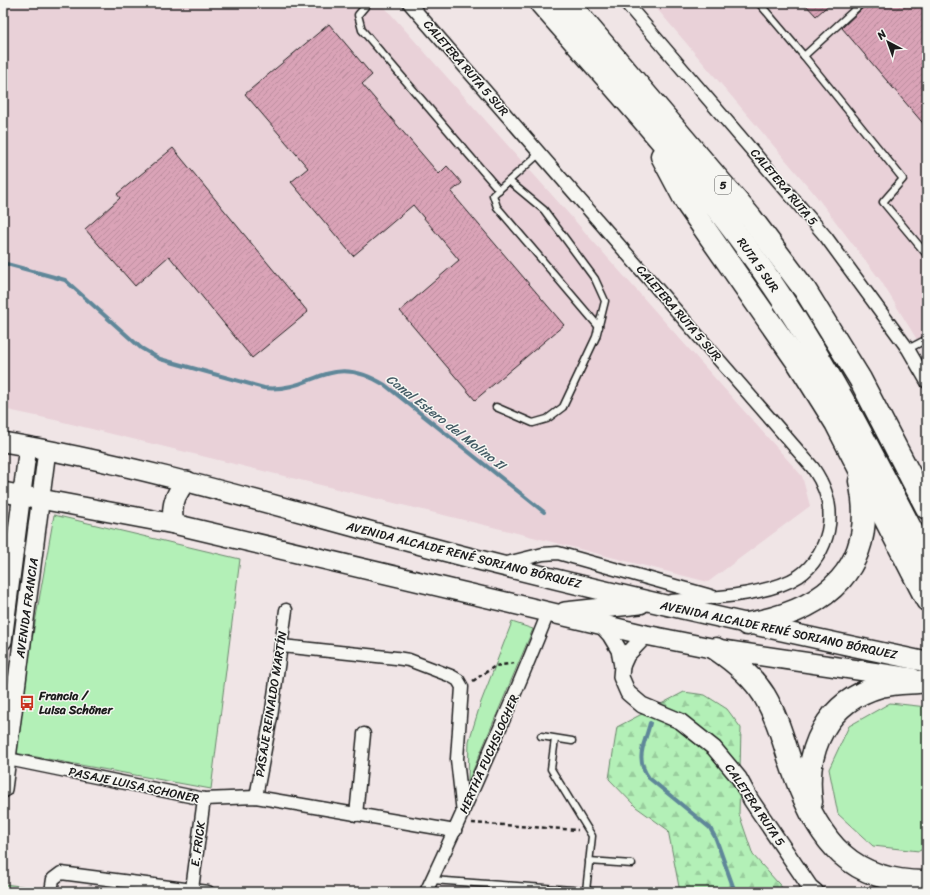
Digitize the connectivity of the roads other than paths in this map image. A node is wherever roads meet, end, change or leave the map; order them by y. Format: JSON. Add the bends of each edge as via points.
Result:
{"nodes":[{"id":1,"x":368,"y":3,"type":"edge"},
{"id":2,"x":409,"y":3,"type":"edge"},
{"id":3,"x":541,"y":3,"type":"edge"},
{"id":4,"x":568,"y":3,"type":"edge"},
{"id":5,"x":627,"y":3,"type":"edge"},
{"id":6,"x":759,"y":3,"type":"edge"},
{"id":7,"x":862,"y":3,"type":"edge"},
{"id":8,"x":804,"y":56,"type":"junction"},
{"id":9,"x":650,"y":128,"type":"junction"},
{"id":10,"x":540,"y":153,"type":"junction"},
{"id":11,"x":509,"y":181,"type":"junction"},
{"id":12,"x":499,"y":190,"type":"junction"},
{"id":13,"x":927,"y":255,"type":"edge"},
{"id":14,"x":599,"y":327,"type":"junction"},
{"id":15,"x":927,"y":339,"type":"edge"},
{"id":16,"x":908,"y":349,"type":"junction"},
{"id":17,"x":860,"y":379,"type":"junction"},
{"id":18,"x":927,"y":382,"type":"edge"},
{"id":19,"x":496,"y":407,"type":"dead end"},
{"id":20,"x":3,"y":442,"type":"edge"},
{"id":21,"x":28,"y":446,"type":"junction"},
{"id":22,"x":47,"y":450,"type":"junction"},
{"id":23,"x":855,"y":459,"type":"junction"},
{"id":24,"x":187,"y":481,"type":"junction"},
{"id":25,"x":927,"y":484,"type":"edge"},
{"id":26,"x":3,"y":492,"type":"edge"},
{"id":27,"x":22,"y":495,"type":"junction"},
{"id":28,"x":41,"y":499,"type":"junction"},
{"id":29,"x":927,"y":508,"type":"edge"},
{"id":30,"x":174,"y":524,"type":"junction"},
{"id":31,"x":927,"y":560,"type":"edge"},
{"id":32,"x":501,"y":565,"type":"junction"},
{"id":33,"x":718,"y":598,"type":"junction"},
{"id":34,"x":927,"y":600,"type":"edge"},
{"id":35,"x":655,"y":603,"type":"junction"},
{"id":36,"x":286,"y":610,"type":"dead end"},
{"id":37,"x":548,"y":613,"type":"junction"},
{"id":38,"x":747,"y":624,"type":"junction"},
{"id":39,"x":600,"y":625,"type":"junction"},
{"id":40,"x":646,"y":635,"type":"junction"},
{"id":41,"x":10,"y":638,"type":"edge"},
{"id":42,"x":282,"y":646,"type":"junction"},
{"id":43,"x":716,"y":649,"type":"junction"},
{"id":44,"x":927,"y":662,"type":"edge"},
{"id":45,"x":622,"y":666,"type":"junction"},
{"id":46,"x":927,"y":681,"type":"edge"},
{"id":47,"x":364,"y":734,"type":"dead end"},
{"id":48,"x":540,"y":736,"type":"dead end"},
{"id":49,"x":555,"y":739,"type":"junction"},
{"id":50,"x":572,"y":741,"type":"dead end"},
{"id":51,"x":5,"y":758,"type":"edge"},
{"id":52,"x":3,"y":789,"type":"edge"},
{"id":53,"x":256,"y":798,"type":"junction"},
{"id":54,"x":204,"y":799,"type":"junction"},
{"id":55,"x":356,"y":815,"type":"junction"},
{"id":56,"x":459,"y":822,"type":"junction"},
{"id":57,"x":818,"y":825,"type":"junction"},
{"id":58,"x":589,"y":861,"type":"junction"},
{"id":59,"x":632,"y":864,"type":"dead end"},
{"id":60,"x":927,"y":878,"type":"edge"},
{"id":61,"x":432,"y":880,"type":"junction"},
{"id":62,"x":905,"y":882,"type":"junction"},
{"id":63,"x":927,"y":882,"type":"edge"},
{"id":64,"x":192,"y":889,"type":"junction"},
{"id":65,"x":586,"y":891,"type":"junction"},
{"id":66,"x":51,"y":892,"type":"edge"},
{"id":67,"x":208,"y":892,"type":"edge"},
{"id":68,"x":426,"y":892,"type":"edge"},
{"id":69,"x":600,"y":892,"type":"edge"},
{"id":70,"x":816,"y":892,"type":"edge"}],
"edges":[{"from":1,"to":12,"type":"lane","via":[[358,15],[362,30]]},
{"from":2,"to":10,"type":"street","name":"CALETERA RUTA 5 SUR"},
{"from":3,"to":9,"type":"highway","name":"RUTA 5 SUR","number":"5"},
{"from":4,"to":17,"type":"highway","name":"RUTA 5 SUR","number":"5","via":[[779,254],[824,319]]},
{"from":5,"to":16,"type":"street","name":"CALETERA RUTA 5","via":[[826,238]]},
{"from":6,"to":8,"type":"lane"},
{"from":7,"to":8,"type":"lane"},
{"from":8,"to":13,"type":"lane","via":[[903,179],[883,202]]},
{"from":9,"to":23,"type":"highway","via":[[667,167],[688,205],[799,364]]},
{"from":9,"to":31,"type":"highway","name":"RUTA 5 SUR","number":"5","via":[[734,230],[802,328]]},
{"from":10,"to":11,"type":"lane"},
{"from":10,"to":33,"type":"street","name":"CALETERA RUTA 5 SUR","via":[[813,468],[824,485],[829,505],[829,526],[822,549],[808,568],[798,576],[776,585]]},
{"from":11,"to":12,"type":"lane"},
{"from":11,"to":14,"type":"lane","via":[[544,210],[596,279],[605,301]]},
{"from":12,"to":14,"type":"lane","via":[[493,195],[497,207]]},
{"from":14,"to":19,"type":"lane","via":[[563,407],[548,419],[533,423]]},
{"from":15,"to":16,"type":"lane"},
{"from":16,"to":18,"type":"street","name":"CALETERA RUTA 5"},
{"from":17,"to":25,"type":"highway"},
{"from":17,"to":29,"type":"highway","name":"RUTA 5 SUR","number":"5"},
{"from":20,"to":21,"type":"main road","name":"AVENIDA ALCALDE RENÉ SORIANO BÓRQUEZ"},
{"from":21,"to":22,"type":"main road","name":"AVENIDA ALCALDE RENÉ SORIANO BÓRQUEZ"},
{"from":21,"to":27,"type":"main road","name":"AVENIDA FRANCIA"},
{"from":22,"to":24,"type":"main road","name":"AVENIDA ALCALDE RENÉ SORIANO BÓRQUEZ"},
{"from":22,"to":28,"type":"main road","name":"AVENIDA FRANCIA"},
{"from":23,"to":34,"type":"highway"},
{"from":23,"to":38,"type":"highway","via":[[863,497],[861,546],[840,582],[813,601],[775,618]]},
{"from":24,"to":30,"type":"main road","via":[[174,501]]},
{"from":24,"to":32,"type":"main road","name":"AVENIDA ALCALDE RENÉ SORIANO BÓRQUEZ"},
{"from":26,"to":27,"type":"main road","name":"AVENIDA ALCALDE RENÉ SORIANO BÓRQUEZ"},
{"from":27,"to":28,"type":"main road","name":"AVENIDA ALCALDE RENÉ SORIANO BÓRQUEZ"},
{"from":27,"to":41,"type":"main road","name":"AVENIDA FRANCIA"},
{"from":28,"to":30,"type":"main road","name":"AVENIDA ALCALDE RENÉ SORIANO BÓRQUEZ"},
{"from":28,"to":41,"type":"main road","name":"AVENIDA FRANCIA"},
{"from":30,"to":37,"type":"main road","name":"AVENIDA ALCALDE RENÉ SORIANO BÓRQUEZ"},
{"from":32,"to":33,"type":"street","name":"CALETERA RUTA 5 SUR","via":[[558,552]]},
{"from":32,"to":35,"type":"main road","name":"AVENIDA ALCALDE RENÉ SORIANO BÓRQUEZ"},
{"from":33,"to":35,"type":"street","name":"CALETERA RUTA 5 SUR"},
{"from":35,"to":37,"type":"main road"},
{"from":35,"to":38,"type":"main road","name":"AVENIDA ALCALDE RENÉ SORIANO BÓRQUEZ"},
{"from":36,"to":42,"type":"street","name":"PASAJE REINALDO MARTÍN"},
{"from":37,"to":39,"type":"main road","name":"AVENIDA ALCALDE RENÉ SORIANO BÓRQUEZ"},
{"from":37,"to":56,"type":"street","name":"HERTHA FUCHSLOCHER"},
{"from":38,"to":44,"type":"main road","name":"AVENIDA ALCALDE RENÉ SORIANO BÓRQUEZ"},
{"from":39,"to":40,"type":"main road","name":"AVENIDA ALCALDE RENÉ SORIANO BÓRQUEZ"},
{"from":39,"to":45,"type":"street","name":"CALETERA RUTA 5","via":[[619,650]]},
{"from":40,"to":43,"type":"main road","name":"AVENIDA ALCALDE RENÉ SORIANO BÓRQUEZ"},
{"from":40,"to":45,"type":"street","via":[[627,655]]},
{"from":41,"to":51,"type":"main road","name":"AVENIDA FRANCIA"},
{"from":42,"to":53,"type":"street","name":"PASAJE REINALDO MARTÍN"},
{"from":42,"to":56,"type":"street","via":[[402,659],[458,680],[462,687],[458,760]]},
{"from":43,"to":46,"type":"main road","name":"AVENIDA ALCALDE RENÉ SORIANO BÓRQUEZ"},
{"from":43,"to":57,"type":"highway","via":[[744,671],[764,695],[777,722],[800,789]]},
{"from":45,"to":70,"type":"street","name":"CALETERA RUTA 5","via":[[620,677],[634,700],[680,721],[704,738],[727,763],[810,887]]},
{"from":46,"to":57,"type":"highway","via":[[892,684],[862,693],[840,707],[828,722],[818,739],[811,764],[811,801]]},
{"from":47,"to":55,"type":"street"},
{"from":48,"to":49,"type":"lane"},
{"from":49,"to":50,"type":"lane"},
{"from":49,"to":58,"type":"lane","via":[[550,770],[592,836]]},
{"from":51,"to":52,"type":"main road","name":"AVENIDA FRANCIA"},
{"from":51,"to":54,"type":"street","name":"PASAJE LUISA SCHONER"},
{"from":53,"to":54,"type":"street","name":"PASAJE LUISA SCHONER"},
{"from":53,"to":55,"type":"street","name":"PASAJE LUISA SCHONER"},
{"from":54,"to":64,"type":"street","name":"E. FRICK"},
{"from":55,"to":56,"type":"street","name":"PASAJE LUISA SCHONER"},
{"from":56,"to":61,"type":"street","name":"HERTHA FUCHSLOCHER"},
{"from":57,"to":62,"type":"highway","via":[[837,850],[853,864],[875,875]]},
{"from":58,"to":59,"type":"lane"},
{"from":58,"to":65,"type":"lane"},
{"from":60,"to":62,"type":"highway"},
{"from":61,"to":65,"type":"lane"},
{"from":61,"to":68,"type":"street","name":"HERTHA FUCHSLOCHER"},
{"from":62,"to":63,"type":"highway"},
{"from":64,"to":66,"type":"street","via":[[61,873],[53,880]]},
{"from":64,"to":67,"type":"street"},
{"from":65,"to":69,"type":"lane"}]}
